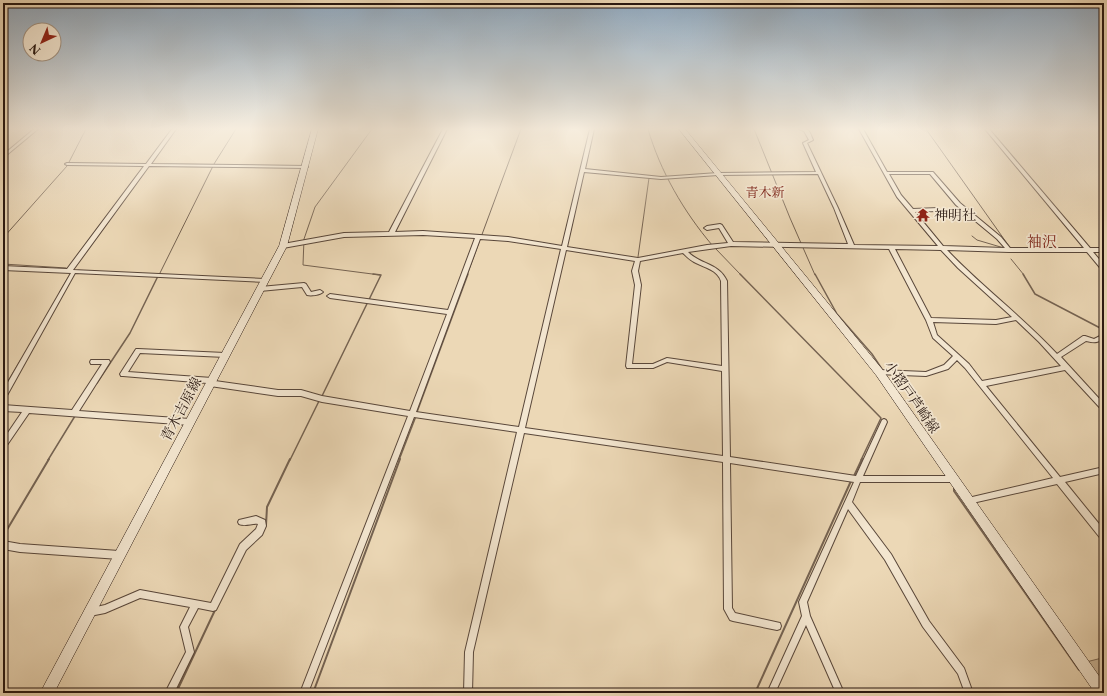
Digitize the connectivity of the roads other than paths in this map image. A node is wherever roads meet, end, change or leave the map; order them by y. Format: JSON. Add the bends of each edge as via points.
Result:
{"nodes":[{"id":1,"x":151,"y":161,"type":"edge"},
{"id":2,"x":307,"y":161,"type":"edge"},
{"id":3,"x":428,"y":161,"type":"edge"},
{"id":4,"x":585,"y":161,"type":"edge"},
{"id":5,"x":708,"y":161,"type":"edge"},
{"id":6,"x":814,"y":161,"type":"edge"},
{"id":7,"x":879,"y":161,"type":"edge"},
{"id":8,"x":1014,"y":161,"type":"edge"},
{"id":9,"x":67,"y":164,"type":"dead end"},
{"id":10,"x":148,"y":165,"type":"junction"},
{"id":11,"x":306,"y":166,"type":"junction"},
{"id":12,"x":583,"y":170,"type":"junction"},
{"id":13,"x":820,"y":173,"type":"junction"},
{"id":14,"x":886,"y":173,"type":"junction"},
{"id":15,"x":718,"y":174,"type":"junction"},
{"id":16,"x":936,"y":209,"type":"dead end"},
{"id":17,"x":911,"y":211,"type":"junction"},
{"id":18,"x":707,"y":228,"type":"dead end"},
{"id":19,"x":391,"y":234,"type":"junction"},
{"id":20,"x":478,"y":237,"type":"junction"},
{"id":21,"x":731,"y":244,"type":"junction"},
{"id":22,"x":283,"y":246,"type":"junction"},
{"id":23,"x":776,"y":246,"type":"junction"},
{"id":24,"x":852,"y":247,"type":"junction"},
{"id":25,"x":891,"y":247,"type":"junction"},
{"id":26,"x":564,"y":248,"type":"junction"},
{"id":27,"x":942,"y":248,"type":"junction"},
{"id":28,"x":1009,"y":250,"type":"junction"},
{"id":29,"x":1089,"y":250,"type":"junction"},
{"id":30,"x":1104,"y":250,"type":"edge"},
{"id":31,"x":684,"y":251,"type":"junction"},
{"id":32,"x":638,"y":260,"type":"junction"},
{"id":33,"x":3,"y":268,"type":"edge"},
{"id":34,"x":1104,"y":269,"type":"edge"},
{"id":35,"x":71,"y":273,"type":"junction"},
{"id":36,"x":262,"y":285,"type":"junction"},
{"id":37,"x":320,"y":292,"type":"dead end"},
{"id":38,"x":330,"y":296,"type":"dead end"},
{"id":39,"x":449,"y":312,"type":"junction"},
{"id":40,"x":1017,"y":318,"type":"junction"},
{"id":41,"x":929,"y":320,"type":"junction"},
{"id":42,"x":1104,"y":336,"type":"edge"},
{"id":43,"x":225,"y":355,"type":"junction"},
{"id":44,"x":957,"y":356,"type":"junction"},
{"id":45,"x":1057,"y":357,"type":"junction"},
{"id":46,"x":93,"y":362,"type":"dead end"},
{"id":47,"x":1067,"y":367,"type":"junction"},
{"id":48,"x":725,"y":369,"type":"junction"},
{"id":49,"x":879,"y":372,"type":"junction"},
{"id":50,"x":211,"y":382,"type":"junction"},
{"id":51,"x":981,"y":384,"type":"junction"},
{"id":52,"x":3,"y":397,"type":"edge"},
{"id":53,"x":3,"y":408,"type":"edge"},
{"id":54,"x":1104,"y":408,"type":"edge"},
{"id":55,"x":27,"y":410,"type":"junction"},
{"id":56,"x":74,"y":413,"type":"junction"},
{"id":57,"x":412,"y":414,"type":"junction"},
{"id":58,"x":190,"y":422,"type":"junction"},
{"id":59,"x":884,"y":422,"type":"dead end"},
{"id":60,"x":521,"y":430,"type":"junction"},
{"id":61,"x":3,"y":446,"type":"edge"},
{"id":62,"x":725,"y":461,"type":"junction"},
{"id":63,"x":1104,"y":470,"type":"edge"},
{"id":64,"x":952,"y":479,"type":"junction"},
{"id":65,"x":858,"y":480,"type":"junction"},
{"id":66,"x":1060,"y":481,"type":"junction"},
{"id":67,"x":968,"y":501,"type":"junction"},
{"id":68,"x":848,"y":503,"type":"junction"},
{"id":69,"x":242,"y":522,"type":"dead end"},
{"id":70,"x":1104,"y":536,"type":"edge"},
{"id":71,"x":3,"y":545,"type":"edge"},
{"id":72,"x":119,"y":555,"type":"junction"},
{"id":73,"x":196,"y":604,"type":"junction"},
{"id":74,"x":90,"y":612,"type":"junction"},
{"id":75,"x":806,"y":616,"type":"junction"},
{"id":76,"x":777,"y":626,"type":"dead end"},
{"id":77,"x":47,"y":693,"type":"edge"},
{"id":78,"x":169,"y":693,"type":"edge"},
{"id":79,"x":304,"y":693,"type":"edge"},
{"id":80,"x":468,"y":693,"type":"edge"},
{"id":81,"x":771,"y":693,"type":"edge"},
{"id":82,"x":840,"y":693,"type":"edge"},
{"id":83,"x":969,"y":693,"type":"edge"},
{"id":84,"x":1103,"y":693,"type":"edge"}],
"edges":[{"from":1,"to":10,"type":"street"},
{"from":2,"to":11,"type":"main road","name":"青木吉原線"},
{"from":3,"to":19,"type":"street"},
{"from":4,"to":12,"type":"street"},
{"from":5,"to":15,"type":"main road","name":"小摺戸芦崎線"},
{"from":6,"to":13,"type":"street"},
{"from":7,"to":14,"type":"street"},
{"from":8,"to":29,"type":"street"},
{"from":9,"to":10,"type":"street"},
{"from":10,"to":11,"type":"street"},
{"from":10,"to":35,"type":"street"},
{"from":11,"to":22,"type":"main road","name":"青木吉原線"},
{"from":12,"to":15,"type":"street","via":[[661,178]]},
{"from":12,"to":26,"type":"street"},
{"from":13,"to":15,"type":"street"},
{"from":13,"to":24,"type":"street"},
{"from":14,"to":17,"type":"street"},
{"from":14,"to":28,"type":"street","via":[[931,173],[958,204],[999,238]]},
{"from":15,"to":23,"type":"main road","name":"小摺戸芦崎線"},
{"from":16,"to":17,"type":"street"},
{"from":17,"to":27,"type":"street"},
{"from":18,"to":21,"type":"street","via":[[720,226]]},
{"from":19,"to":20,"type":"street","via":[[422,233]]},
{"from":19,"to":22,"type":"street","via":[[344,235]]},
{"from":20,"to":26,"type":"street"},
{"from":20,"to":39,"type":"street"},
{"from":21,"to":23,"type":"street"},
{"from":21,"to":31,"type":"street"},
{"from":22,"to":36,"type":"main road","name":"青木吉原線"},
{"from":23,"to":24,"type":"street"},
{"from":23,"to":49,"type":"main road","name":"小摺戸芦崎線"},
{"from":24,"to":25,"type":"street"},
{"from":25,"to":27,"type":"street"},
{"from":25,"to":41,"type":"street"},
{"from":26,"to":32,"type":"street"},
{"from":26,"to":60,"type":"street"},
{"from":27,"to":28,"type":"street"},
{"from":27,"to":40,"type":"street"},
{"from":28,"to":29,"type":"street"},
{"from":29,"to":30,"type":"street"},
{"from":29,"to":34,"type":"street"},
{"from":31,"to":32,"type":"street"},
{"from":31,"to":48,"type":"street","via":[[694,260],[723,274]]},
{"from":32,"to":48,"type":"street","via":[[635,271],[638,285],[629,366],[653,366],[667,360]]},
{"from":33,"to":35,"type":"street"},
{"from":35,"to":36,"type":"street"},
{"from":35,"to":52,"type":"street"},
{"from":36,"to":37,"type":"street","via":[[304,285],[309,294]]},
{"from":36,"to":43,"type":"main road","name":"青木吉原線"},
{"from":38,"to":39,"type":"street"},
{"from":39,"to":57,"type":"street"},
{"from":40,"to":41,"type":"street","via":[[996,322]]},
{"from":40,"to":45,"type":"street"},
{"from":41,"to":44,"type":"street","via":[[935,336]]},
{"from":42,"to":45,"type":"street","via":[[1095,341],[1085,338]]},
{"from":43,"to":50,"type":"main road","name":"青木吉原線"},
{"from":43,"to":50,"type":"street","via":[[138,351],[123,374]]},
{"from":44,"to":49,"type":"street","via":[[946,367],[926,374]]},
{"from":44,"to":51,"type":"street"},
{"from":45,"to":47,"type":"street"},
{"from":46,"to":56,"type":"street","via":[[107,362]]},
{"from":47,"to":51,"type":"street"},
{"from":47,"to":54,"type":"street"},
{"from":48,"to":62,"type":"street"},
{"from":49,"to":64,"type":"main road","name":"小摺戸芦崎線"},
{"from":50,"to":57,"type":"street","via":[[278,393],[301,393]]},
{"from":50,"to":58,"type":"main road","name":"青木吉原線"},
{"from":51,"to":66,"type":"street"},
{"from":53,"to":55,"type":"street"},
{"from":55,"to":56,"type":"street"},
{"from":55,"to":61,"type":"street"},
{"from":56,"to":58,"type":"street"},
{"from":57,"to":60,"type":"street"},
{"from":57,"to":79,"type":"street"},
{"from":58,"to":72,"type":"main road","name":"青木吉原線"},
{"from":59,"to":65,"type":"street"},
{"from":60,"to":62,"type":"street"},
{"from":60,"to":80,"type":"street","via":[[469,652]]},
{"from":62,"to":65,"type":"street"},
{"from":62,"to":76,"type":"street","via":[[728,609],[733,617]]},
{"from":63,"to":66,"type":"street"},
{"from":64,"to":65,"type":"street"},
{"from":64,"to":67,"type":"main road","name":"小摺戸芦崎線"},
{"from":65,"to":68,"type":"street"},
{"from":66,"to":67,"type":"street"},
{"from":66,"to":70,"type":"street"},
{"from":67,"to":84,"type":"main road","name":"小摺戸芦崎線"},
{"from":68,"to":75,"type":"street","via":[[803,602]]},
{"from":68,"to":83,"type":"street","via":[[888,557],[926,624],[961,671]]},
{"from":69,"to":73,"type":"street","via":[[256,520],[262,522],[262,526],[243,547],[213,607]]},
{"from":71,"to":72,"type":"street"},
{"from":72,"to":74,"type":"main road","name":"青木吉原線"},
{"from":73,"to":74,"type":"street","via":[[140,594],[105,609]]},
{"from":73,"to":78,"type":"street","via":[[184,627],[190,652]]},
{"from":74,"to":77,"type":"main road","name":"青木吉原線"},
{"from":75,"to":81,"type":"street"},
{"from":75,"to":82,"type":"street"}]}
